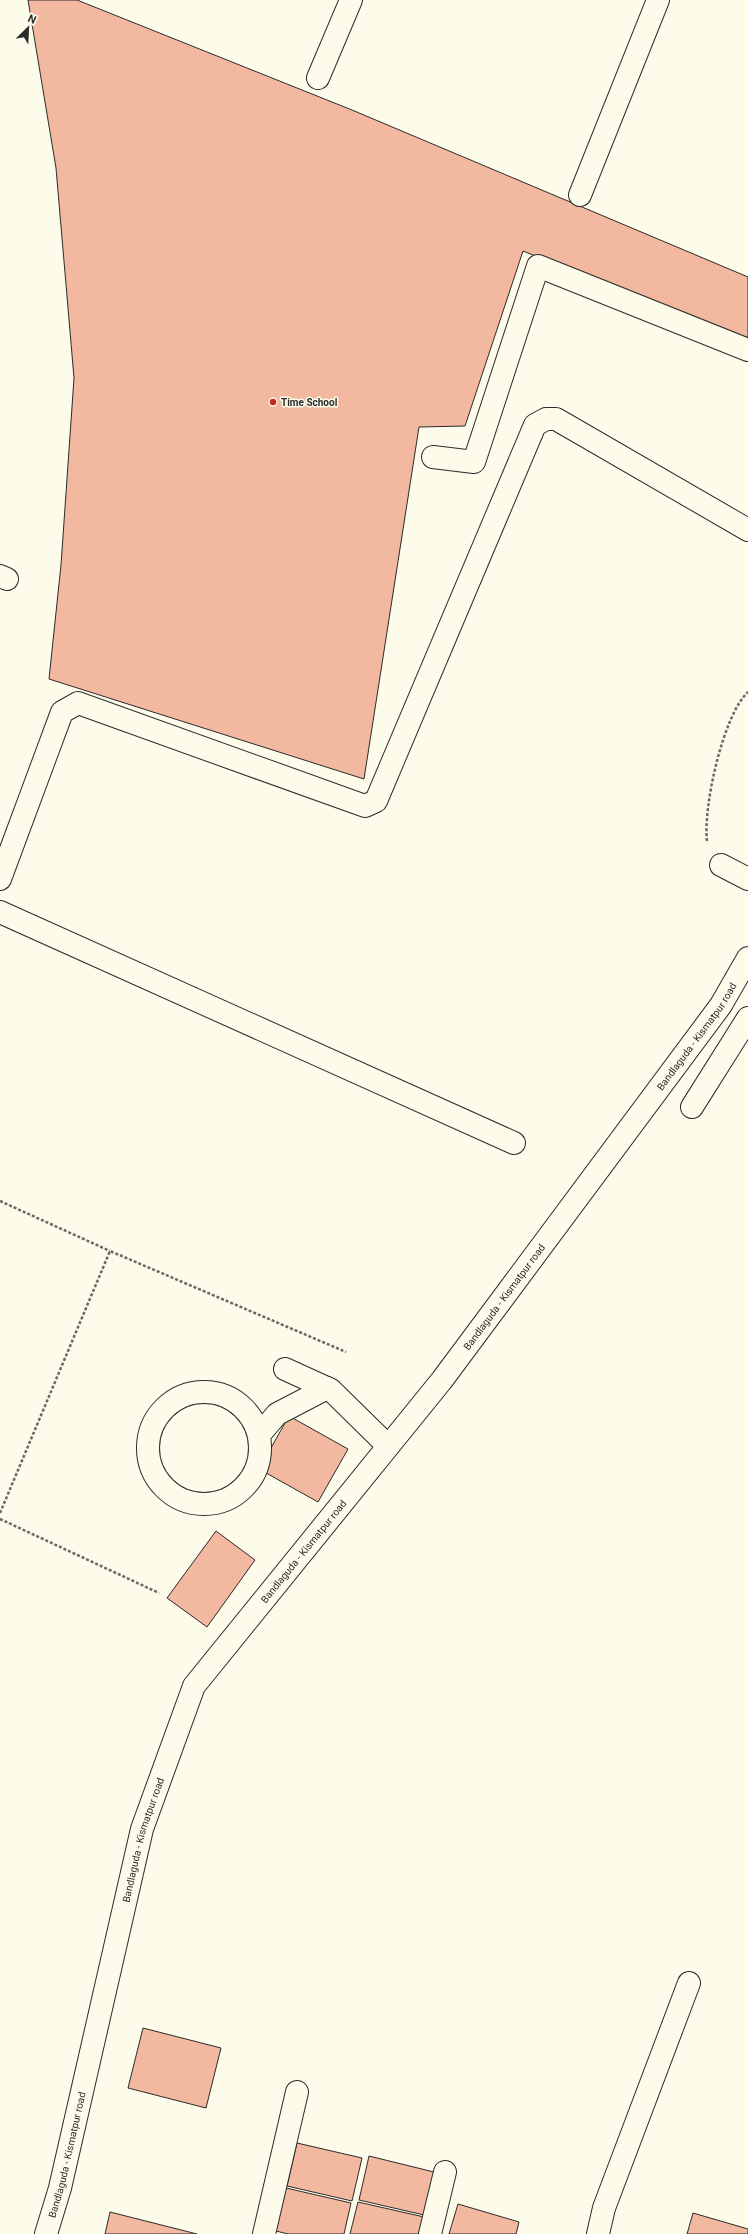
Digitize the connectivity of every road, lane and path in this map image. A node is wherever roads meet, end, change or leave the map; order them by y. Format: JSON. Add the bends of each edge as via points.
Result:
{"nodes":[{"id":1,"x":351,"y":0,"type":"edge"},
{"id":2,"x":658,"y":0,"type":"edge"},
{"id":3,"x":318,"y":78,"type":"dead end"},
{"id":4,"x":580,"y":195,"type":"dead end"},
{"id":5,"x":748,"y":350,"type":"edge"},
{"id":6,"x":433,"y":457,"type":"dead end"},
{"id":7,"x":748,"y":530,"type":"edge"},
{"id":8,"x":748,"y":692,"type":"edge"},
{"id":9,"x":721,"y":865,"type":"joint"},
{"id":10,"x":0,"y":879,"type":"edge"},
{"id":11,"x":748,"y":879,"type":"edge"},
{"id":12,"x":0,"y":912,"type":"edge"},
{"id":13,"x":748,"y":958,"type":"edge"},
{"id":14,"x":728,"y":993,"type":"junction"},
{"id":15,"x":748,"y":1006,"type":"edge"},
{"id":16,"x":748,"y":1018,"type":"edge"},
{"id":17,"x":692,"y":1107,"type":"dead end"},
{"id":18,"x":514,"y":1143,"type":"dead end"},
{"id":19,"x":0,"y":1201,"type":"edge"},
{"id":20,"x":110,"y":1251,"type":"junction"},
{"id":21,"x":346,"y":1352,"type":"dead end"},
{"id":22,"x":285,"y":1369,"type":"dead end"},
{"id":23,"x":327,"y":1388,"type":"junction"},
{"id":24,"x":259,"y":1435,"type":"junction"},
{"id":25,"x":388,"y":1446,"type":"junction"},
{"id":26,"x":0,"y":1513,"type":"edge"},
{"id":27,"x":0,"y":1519,"type":"edge"},
{"id":28,"x":160,"y":1593,"type":"dead end"},
{"id":29,"x":689,"y":1983,"type":"dead end"},
{"id":30,"x":297,"y":2092,"type":"dead end"},
{"id":31,"x":445,"y":2172,"type":"dead end"},
{"id":32,"x":46,"y":2234,"type":"edge"},
{"id":33,"x":264,"y":2234,"type":"edge"},
{"id":34,"x":430,"y":2234,"type":"edge"},
{"id":35,"x":598,"y":2234,"type":"edge"}],
"edges":[{"from":1,"to":3,"type":"street"},
{"from":2,"to":4,"type":"street"},
{"from":5,"to":6,"type":"street","via":[[538,266],[474,462]]},
{"from":7,"to":10,"type":"street","via":[[556,419],[546,419],[535,425],[376,800],[365,806],[78,703],[62,712]]},
{"from":8,"to":9,"type":"path","via":[[736,705],[728,724],[709,796],[707,844],[712,857]]},
{"from":9,"to":11,"type":"street"},
{"from":12,"to":18,"type":"street"},
{"from":13,"to":14,"type":"street","name":"Bandlaguda - Kismatpur road"},
{"from":14,"to":15,"type":"street"},
{"from":14,"to":25,"type":"street","name":"Bandlaguda - Kismatpur road","via":[[442,1380]]},
{"from":16,"to":17,"type":"street"},
{"from":19,"to":20,"type":"path"},
{"from":20,"to":21,"type":"path"},
{"from":20,"to":26,"type":"path"},
{"from":22,"to":23,"type":"street"},
{"from":23,"to":24,"type":"street","via":[[277,1414]]},
{"from":23,"to":25,"type":"street"},
{"from":24,"to":24,"type":"street","via":[[260,1454],[255,1472],[245,1487],[230,1498],[212,1504],[194,1503],[176,1497],[162,1485],[152,1469],[148,1452],[150,1433],[157,1416],[170,1403],[186,1395],[204,1392],[223,1395],[239,1405]]},
{"from":25,"to":32,"type":"street","name":"Bandlaguda - Kismatpur road","via":[[194,1686],[142,1829],[60,2188]]},
{"from":27,"to":28,"type":"path"},
{"from":29,"to":35,"type":"street","via":[[604,2208]]},
{"from":30,"to":33,"type":"street"},
{"from":31,"to":34,"type":"street"}]}
